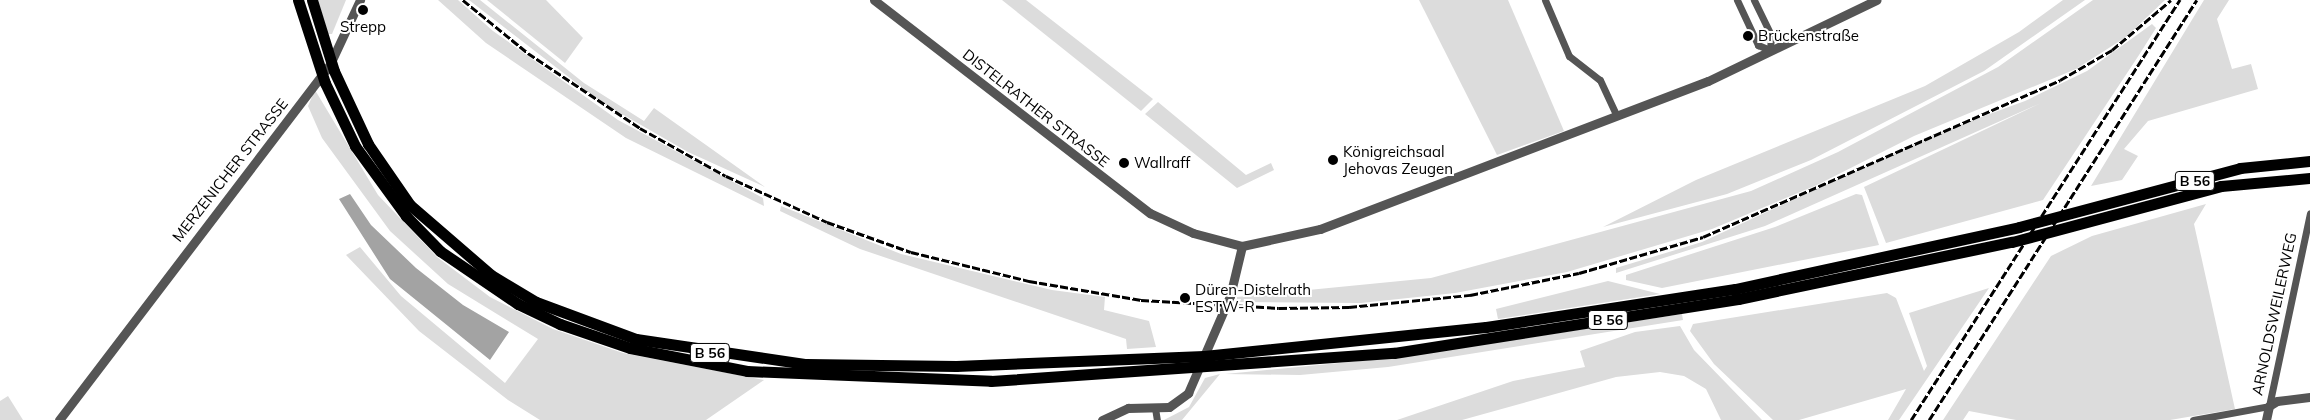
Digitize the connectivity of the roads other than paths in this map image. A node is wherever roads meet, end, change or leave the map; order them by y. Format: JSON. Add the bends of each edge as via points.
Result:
{"nodes":[{"id":1,"x":298,"y":0,"type":"edge"},
{"id":2,"x":312,"y":0,"type":"edge"},
{"id":3,"x":360,"y":0,"type":"edge"},
{"id":4,"x":874,"y":0,"type":"edge"},
{"id":5,"x":1545,"y":0,"type":"edge"},
{"id":6,"x":1736,"y":0,"type":"edge"},
{"id":7,"x":1754,"y":0,"type":"edge"},
{"id":8,"x":1876,"y":0,"type":"edge"},
{"id":9,"x":1770,"y":50,"type":"junction"},
{"id":10,"x":1616,"y":116,"type":"junction"},
{"id":11,"x":2310,"y":161,"type":"edge"},
{"id":12,"x":2310,"y":178,"type":"edge"},
{"id":13,"x":2310,"y":213,"type":"edge"},
{"id":14,"x":1242,"y":246,"type":"junction"},
{"id":15,"x":1204,"y":356,"type":"junction"},
{"id":16,"x":1199,"y":369,"type":"junction"},
{"id":17,"x":2310,"y":397,"type":"edge"},
{"id":18,"x":2268,"y":406,"type":"junction"},
{"id":19,"x":1155,"y":408,"type":"junction"},
{"id":20,"x":60,"y":420,"type":"edge"},
{"id":21,"x":1102,"y":420,"type":"edge"},
{"id":22,"x":1157,"y":420,"type":"edge"},
{"id":23,"x":2193,"y":420,"type":"edge"},
{"id":24,"x":2266,"y":420,"type":"edge"}],
"edges":[{"from":1,"to":16,"type":"main road","number":"B 56","via":[[325,83],[355,146],[406,216],[440,250],[518,304],[595,337],[682,361],[824,377],[992,381]]},
{"from":2,"to":15,"type":"main road","number":"B 56","via":[[334,71],[368,144],[410,204],[491,275],[536,302],[592,325],[683,349],[806,364],[956,366]]},
{"from":3,"to":20,"type":"street","name":"MERZENICHER STRASSE","via":[[330,64],[109,349]]},
{"from":4,"to":14,"type":"street","name":"DISTELRATHER STRASSE","via":[[1150,213],[1193,233]]},
{"from":5,"to":10,"type":"street","via":[[1569,56],[1600,80]]},
{"from":6,"to":9,"type":"street","via":[[1758,45]]},
{"from":7,"to":9,"type":"street","via":[[1771,34]]},
{"from":8,"to":9,"type":"street","via":[[1802,38]]},
{"from":9,"to":10,"type":"street","via":[[1726,73]]},
{"from":10,"to":14,"type":"street","via":[[1320,229]]},
{"from":11,"to":15,"type":"main road","number":"B 56","via":[[2240,168],[2019,227],[1735,289],[1394,340]]},
{"from":12,"to":16,"type":"main road","number":"B 56","via":[[2221,186],[2012,242],[1738,299],[1394,353]]},
{"from":13,"to":18,"type":"street","name":"ARNOLDSWEILERWEG"},
{"from":14,"to":15,"type":"street","via":[[1235,280]]},
{"from":15,"to":16,"type":"street"},
{"from":16,"to":19,"type":"street","via":[[1178,403]]},
{"from":17,"to":18,"type":"street"},
{"from":18,"to":23,"type":"street"},
{"from":18,"to":24,"type":"street","name":"ARNOLDSWEILERWEG"},
{"from":19,"to":21,"type":"street","via":[[1128,408]]},
{"from":19,"to":22,"type":"street"}]}
